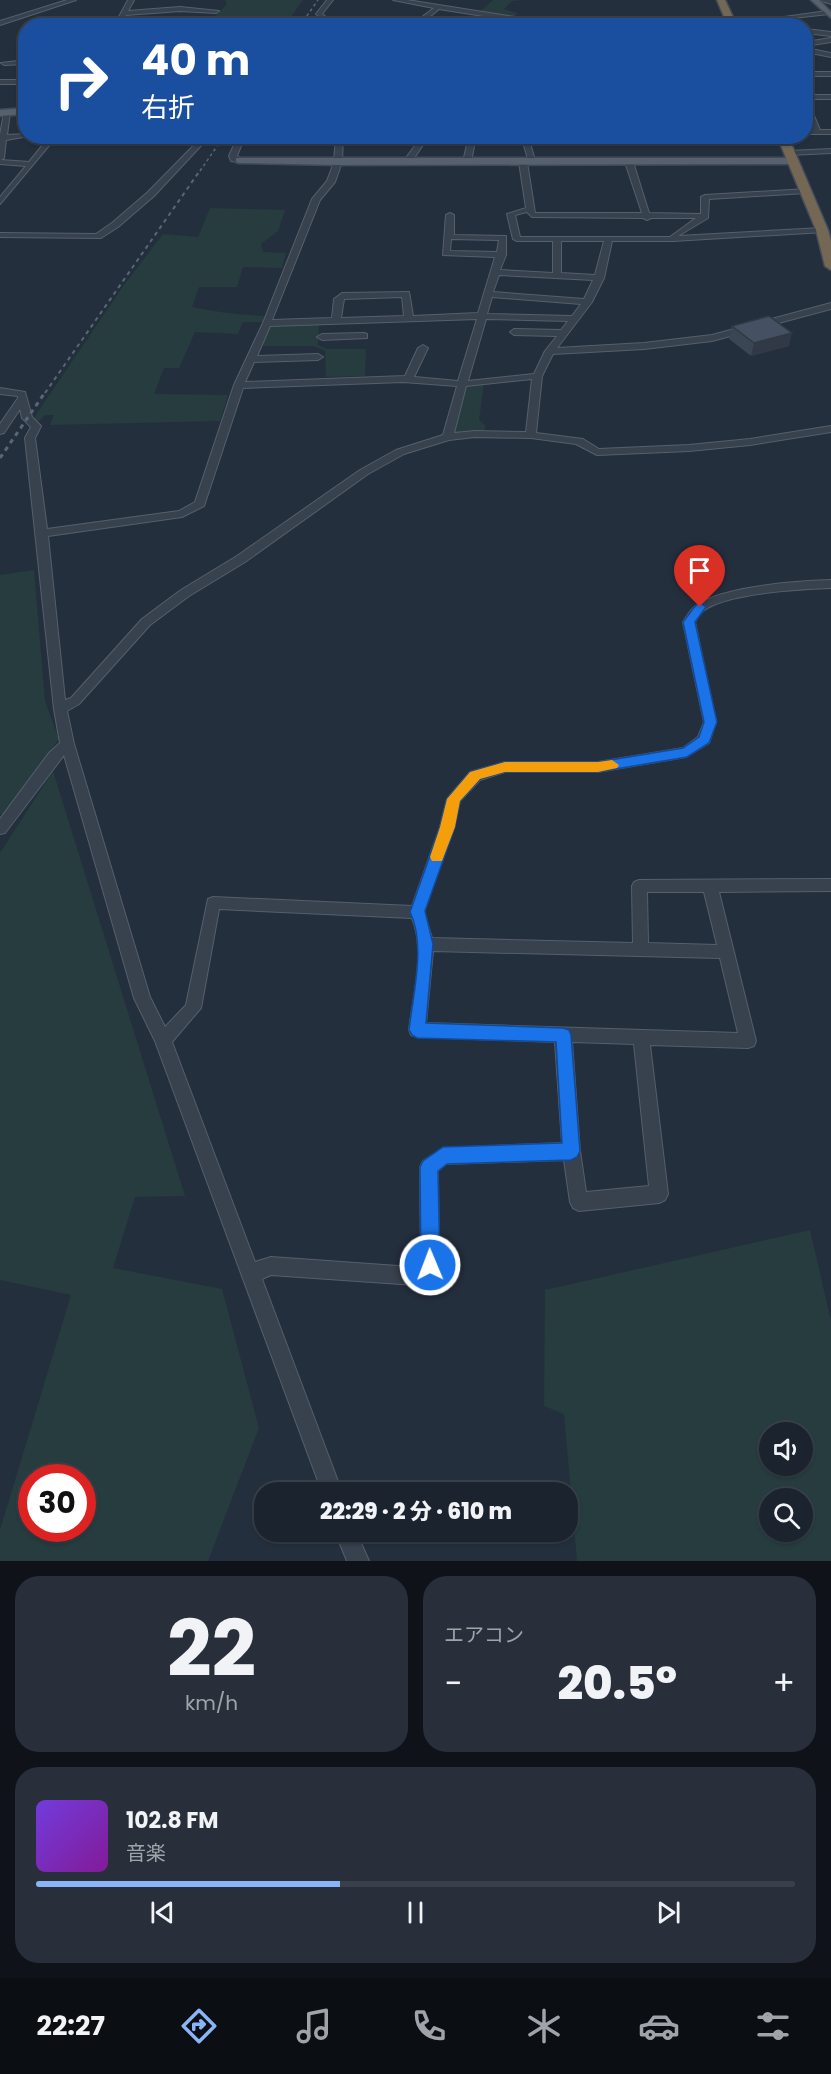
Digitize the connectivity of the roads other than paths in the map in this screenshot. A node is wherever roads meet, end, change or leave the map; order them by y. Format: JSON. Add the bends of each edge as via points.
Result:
{"nodes":[{"id":1,"x":46,"y":0,"type":"edge"},
{"id":2,"x":74,"y":0,"type":"edge"},
{"id":3,"x":330,"y":0,"type":"edge"},
{"id":4,"x":396,"y":0,"type":"edge"},
{"id":5,"x":722,"y":0,"type":"edge"},
{"id":6,"x":815,"y":0,"type":"edge"},
{"id":7,"x":824,"y":0,"type":"edge"},
{"id":8,"x":130,"y":2,"type":"edge"},
{"id":9,"x":831,"y":2,"type":"edge"},
{"id":10,"x":140,"y":3,"type":"dead end"},
{"id":11,"x":150,"y":3,"type":"dead end"},
{"id":12,"x":160,"y":4,"type":"dead end"},
{"id":13,"x":204,"y":5,"type":"dead end"},
{"id":14,"x":438,"y":7,"type":"junction"},
{"id":15,"x":46,"y":9,"type":"junction"},
{"id":16,"x":197,"y":10,"type":"junction"},
{"id":17,"x":125,"y":11,"type":"junction"},
{"id":18,"x":216,"y":11,"type":"dead end"},
{"id":19,"x":829,"y":15,"type":"edge"},
{"id":20,"x":18,"y":18,"type":"edge"},
{"id":21,"x":18,"y":18,"type":"edge"},
{"id":22,"x":121,"y":18,"type":"edge"},
{"id":23,"x":196,"y":18,"type":"edge"},
{"id":24,"x":324,"y":18,"type":"edge"},
{"id":25,"x":428,"y":18,"type":"edge"},
{"id":26,"x":494,"y":18,"type":"edge"},
{"id":27,"x":730,"y":18,"type":"edge"},
{"id":28,"x":780,"y":18,"type":"edge"},
{"id":29,"x":0,"y":24,"type":"edge"},
{"id":30,"x":813,"y":32,"type":"edge"},
{"id":31,"x":831,"y":34,"type":"edge"},
{"id":32,"x":831,"y":40,"type":"edge"},
{"id":33,"x":813,"y":44,"type":"edge"},
{"id":34,"x":813,"y":48,"type":"edge"},
{"id":35,"x":831,"y":54,"type":"edge"},
{"id":36,"x":18,"y":62,"type":"edge"},
{"id":37,"x":4,"y":63,"type":"dead end"},
{"id":38,"x":813,"y":74,"type":"edge"},
{"id":39,"x":831,"y":74,"type":"edge"},
{"id":40,"x":0,"y":82,"type":"edge"},
{"id":41,"x":18,"y":82,"type":"edge"},
{"id":42,"x":813,"y":97,"type":"edge"},
{"id":43,"x":831,"y":97,"type":"edge"},
{"id":44,"x":18,"y":111,"type":"edge"},
{"id":45,"x":3,"y":112,"type":"edge"},
{"id":46,"x":813,"y":122,"type":"edge"},
{"id":47,"x":813,"y":132,"type":"edge"},
{"id":48,"x":817,"y":132,"type":"junction"},
{"id":49,"x":831,"y":132,"type":"edge"},
{"id":50,"x":18,"y":137,"type":"edge"},
{"id":51,"x":2,"y":138,"type":"edge"},
{"id":52,"x":48,"y":144,"type":"edge"},
{"id":53,"x":199,"y":144,"type":"edge"},
{"id":54,"x":238,"y":144,"type":"edge"},
{"id":55,"x":339,"y":144,"type":"edge"},
{"id":56,"x":420,"y":144,"type":"edge"},
{"id":57,"x":471,"y":144,"type":"edge"},
{"id":58,"x":525,"y":144,"type":"edge"},
{"id":59,"x":785,"y":144,"type":"edge"},
{"id":60,"x":831,"y":151,"type":"edge"},
{"id":61,"x":791,"y":157,"type":"junction"},
{"id":62,"x":0,"y":160,"type":"edge"},
{"id":63,"x":239,"y":160,"type":"joint"},
{"id":64,"x":338,"y":162,"type":"junction"},
{"id":65,"x":407,"y":162,"type":"junction"},
{"id":66,"x":467,"y":162,"type":"junction"},
{"id":67,"x":528,"y":162,"type":"junction"},
{"id":68,"x":629,"y":162,"type":"junction"},
{"id":69,"x":32,"y":164,"type":"junction"},
{"id":70,"x":806,"y":191,"type":"junction"},
{"id":71,"x":0,"y":202,"type":"edge"},
{"id":72,"x":530,"y":209,"type":"junction"},
{"id":73,"x":450,"y":215,"type":"dead end"},
{"id":74,"x":705,"y":216,"type":"junction"},
{"id":75,"x":647,"y":218,"type":"junction"},
{"id":76,"x":822,"y":231,"type":"junction"},
{"id":77,"x":0,"y":235,"type":"edge"},
{"id":78,"x":450,"y":237,"type":"junction"},
{"id":79,"x":503,"y":238,"type":"junction"},
{"id":80,"x":674,"y":238,"type":"junction"},
{"id":81,"x":517,"y":239,"type":"junction"},
{"id":82,"x":557,"y":239,"type":"junction"},
{"id":83,"x":609,"y":239,"type":"junction"},
{"id":84,"x":501,"y":255,"type":"junction"},
{"id":85,"x":831,"y":266,"type":"edge"},
{"id":86,"x":498,"y":272,"type":"junction"},
{"id":87,"x":557,"y":276,"type":"junction"},
{"id":88,"x":600,"y":278,"type":"junction"},
{"id":89,"x":489,"y":294,"type":"junction"},
{"id":90,"x":588,"y":302,"type":"junction"},
{"id":91,"x":831,"y":306,"type":"edge"},
{"id":92,"x":482,"y":316,"type":"junction"},
{"id":93,"x":409,"y":318,"type":"junction"},
{"id":94,"x":574,"y":319,"type":"junction"},
{"id":95,"x":363,"y":320,"type":"junction"},
{"id":96,"x":336,"y":321,"type":"junction"},
{"id":97,"x":267,"y":323,"type":"junction"},
{"id":98,"x":514,"y":332,"type":"dead end"},
{"id":99,"x":563,"y":333,"type":"junction"},
{"id":100,"x":322,"y":337,"type":"dead end"},
{"id":101,"x":423,"y":348,"type":"dead end"},
{"id":102,"x":550,"y":351,"type":"junction"},
{"id":103,"x":318,"y":357,"type":"dead end"},
{"id":104,"x":251,"y":359,"type":"junction"},
{"id":105,"x":537,"y":376,"type":"junction"},
{"id":106,"x":408,"y":380,"type":"junction"},
{"id":107,"x":462,"y":384,"type":"junction"},
{"id":108,"x":240,"y":385,"type":"junction"},
{"id":109,"x":0,"y":391,"type":"edge"},
{"id":110,"x":23,"y":398,"type":"junction"},
{"id":111,"x":831,"y":429,"type":"edge"},
{"id":112,"x":0,"y":431,"type":"edge"},
{"id":113,"x":531,"y":435,"type":"junction"},
{"id":114,"x":448,"y":437,"type":"junction"},
{"id":115,"x":42,"y":533,"type":"junction"},
{"id":116,"x":831,"y":584,"type":"edge"},
{"id":117,"x":60,"y":709,"type":"junction"},
{"id":118,"x":67,"y":744,"type":"junction"},
{"id":119,"x":0,"y":829,"type":"edge"},
{"id":120,"x":710,"y":885,"type":"junction"},
{"id":121,"x":831,"y":885,"type":"edge"},
{"id":122,"x":417,"y":912,"type":"junction"},
{"id":123,"x":426,"y":944,"type":"junction"},
{"id":124,"x":641,"y":949,"type":"junction"},
{"id":125,"x":727,"y":952,"type":"junction"},
{"id":126,"x":563,"y":1035,"type":"junction"},
{"id":127,"x":641,"y":1038,"type":"junction"},
{"id":128,"x":163,"y":1040,"type":"junction"},
{"id":129,"x":571,"y":1151,"type":"junction"},
{"id":130,"x":249,"y":1274,"type":"junction"},
{"id":131,"x":328,"y":1482,"type":"edge"},
{"id":132,"x":350,"y":1542,"type":"edge"},
{"id":133,"x":358,"y":1561,"type":"edge"}],
"edges":[{"from":1,"to":15,"type":"street"},
{"from":2,"to":15,"type":"street"},
{"from":3,"to":24,"type":"street","via":[[319,14]]},
{"from":4,"to":14,"type":"street"},
{"from":5,"to":27,"type":"highway"},
{"from":6,"to":19,"type":"main road"},
{"from":7,"to":9,"type":"street"},
{"from":8,"to":10,"type":"street"},
{"from":8,"to":17,"type":"street"},
{"from":11,"to":12,"type":"street"},
{"from":13,"to":16,"type":"street"},
{"from":14,"to":25,"type":"street"},
{"from":14,"to":26,"type":"street"},
{"from":15,"to":20,"type":"street"},
{"from":16,"to":17,"type":"street"},
{"from":16,"to":18,"type":"street"},
{"from":16,"to":23,"type":"street"},
{"from":17,"to":22,"type":"street"},
{"from":19,"to":28,"type":"street"},
{"from":21,"to":29,"type":"street"},
{"from":30,"to":31,"type":"street"},
{"from":32,"to":33,"type":"street"},
{"from":34,"to":35,"type":"street"},
{"from":36,"to":37,"type":"street"},
{"from":38,"to":39,"type":"street"},
{"from":40,"to":41,"type":"street"},
{"from":42,"to":43,"type":"street"},
{"from":44,"to":45,"type":"main road"},
{"from":45,"to":51,"type":"street"},
{"from":46,"to":48,"type":"street"},
{"from":47,"to":48,"type":"street"},
{"from":48,"to":49,"type":"street"},
{"from":50,"to":51,"type":"street"},
{"from":51,"to":62,"type":"street"},
{"from":52,"to":69,"type":"street"},
{"from":53,"to":77,"type":"street","via":[[151,194],[98,236]]},
{"from":54,"to":63,"type":"street","via":[[233,156]]},
{"from":55,"to":64,"type":"street"},
{"from":56,"to":65,"type":"street"},
{"from":57,"to":66,"type":"street"},
{"from":58,"to":67,"type":"street"},
{"from":59,"to":61,"type":"highway"},
{"from":60,"to":61,"type":"street"},
{"from":61,"to":68,"type":"main road"},
{"from":61,"to":70,"type":"highway"},
{"from":62,"to":69,"type":"street"},
{"from":63,"to":64,"type":"main road"},
{"from":64,"to":65,"type":"main road"},
{"from":64,"to":97,"type":"street","via":[[331,182],[316,200],[304,226]]},
{"from":65,"to":66,"type":"main road"},
{"from":66,"to":67,"type":"main road"},
{"from":67,"to":68,"type":"main road"},
{"from":67,"to":72,"type":"street"},
{"from":68,"to":75,"type":"street"},
{"from":69,"to":71,"type":"street"},
{"from":70,"to":74,"type":"street","via":[[705,197]]},
{"from":70,"to":76,"type":"highway"},
{"from":72,"to":75,"type":"street","via":[[532,215]]},
{"from":72,"to":81,"type":"street","via":[[512,214]]},
{"from":73,"to":78,"type":"street"},
{"from":74,"to":75,"type":"street"},
{"from":74,"to":80,"type":"street"},
{"from":76,"to":80,"type":"street"},
{"from":76,"to":85,"type":"highway"},
{"from":78,"to":79,"type":"street"},
{"from":78,"to":84,"type":"street","via":[[446,253]]},
{"from":79,"to":81,"type":"street"},
{"from":79,"to":84,"type":"street"},
{"from":80,"to":83,"type":"street"},
{"from":81,"to":82,"type":"street"},
{"from":82,"to":83,"type":"street"},
{"from":82,"to":87,"type":"street"},
{"from":83,"to":88,"type":"street"},
{"from":84,"to":86,"type":"street"},
{"from":86,"to":87,"type":"street"},
{"from":86,"to":89,"type":"street"},
{"from":87,"to":88,"type":"street"},
{"from":88,"to":90,"type":"street"},
{"from":89,"to":90,"type":"street"},
{"from":89,"to":92,"type":"street"},
{"from":90,"to":94,"type":"street"},
{"from":91,"to":102,"type":"street","via":[[712,338]]},
{"from":92,"to":93,"type":"street"},
{"from":92,"to":94,"type":"street"},
{"from":92,"to":107,"type":"street"},
{"from":93,"to":95,"type":"street"},
{"from":93,"to":96,"type":"street","via":[[406,294],[342,296],[338,299]]},
{"from":94,"to":99,"type":"street"},
{"from":95,"to":96,"type":"street"},
{"from":95,"to":100,"type":"street","via":[[365,340]]},
{"from":96,"to":97,"type":"street"},
{"from":97,"to":104,"type":"street"},
{"from":98,"to":99,"type":"street"},
{"from":99,"to":102,"type":"street"},
{"from":101,"to":106,"type":"street"},
{"from":102,"to":105,"type":"street"},
{"from":103,"to":104,"type":"street"},
{"from":104,"to":108,"type":"street"},
{"from":105,"to":107,"type":"street"},
{"from":105,"to":113,"type":"street"},
{"from":106,"to":107,"type":"street"},
{"from":106,"to":108,"type":"street"},
{"from":107,"to":114,"type":"street"},
{"from":108,"to":115,"type":"street","via":[[200,504],[182,514]]},
{"from":109,"to":110,"type":"street","via":[[22,394]]},
{"from":110,"to":112,"type":"street"},
{"from":110,"to":115,"type":"street","via":[[27,418],[36,426],[30,438]]},
{"from":111,"to":113,"type":"street","via":[[740,443],[597,452],[579,441]]},
{"from":113,"to":114,"type":"street"},
{"from":114,"to":117,"type":"street","via":[[400,452],[364,472],[241,559],[185,593],[146,622],[75,700]]},
{"from":115,"to":117,"type":"street"},
{"from":116,"to":122,"type":"street","via":[[804,584],[721,599],[700,607],[689,622],[710,722],[704,740],[687,752],[598,767],[505,767],[475,776],[454,799]]},
{"from":117,"to":118,"type":"street"},
{"from":118,"to":119,"type":"street"},
{"from":118,"to":128,"type":"street","via":[[142,998]]},
{"from":120,"to":121,"type":"street"},
{"from":120,"to":124,"type":"street","via":[[639,886]]},
{"from":120,"to":125,"type":"street"},
{"from":122,"to":123,"type":"street"},
{"from":122,"to":128,"type":"street","via":[[213,903],[194,1008]]},
{"from":123,"to":124,"type":"street"},
{"from":123,"to":126,"type":"street","via":[[417,1030]]},
{"from":124,"to":125,"type":"street"},
{"from":125,"to":127,"type":"street","via":[[748,1041]]},
{"from":126,"to":127,"type":"street"},
{"from":126,"to":129,"type":"street"},
{"from":127,"to":129,"type":"street","via":[[659,1194],[579,1202]]},
{"from":128,"to":130,"type":"street"},
{"from":129,"to":130,"type":"street","via":[[443,1156],[429,1167],[430,1265],[415,1276],[271,1266]]},
{"from":130,"to":131,"type":"street"},
{"from":132,"to":133,"type":"street"}]}
